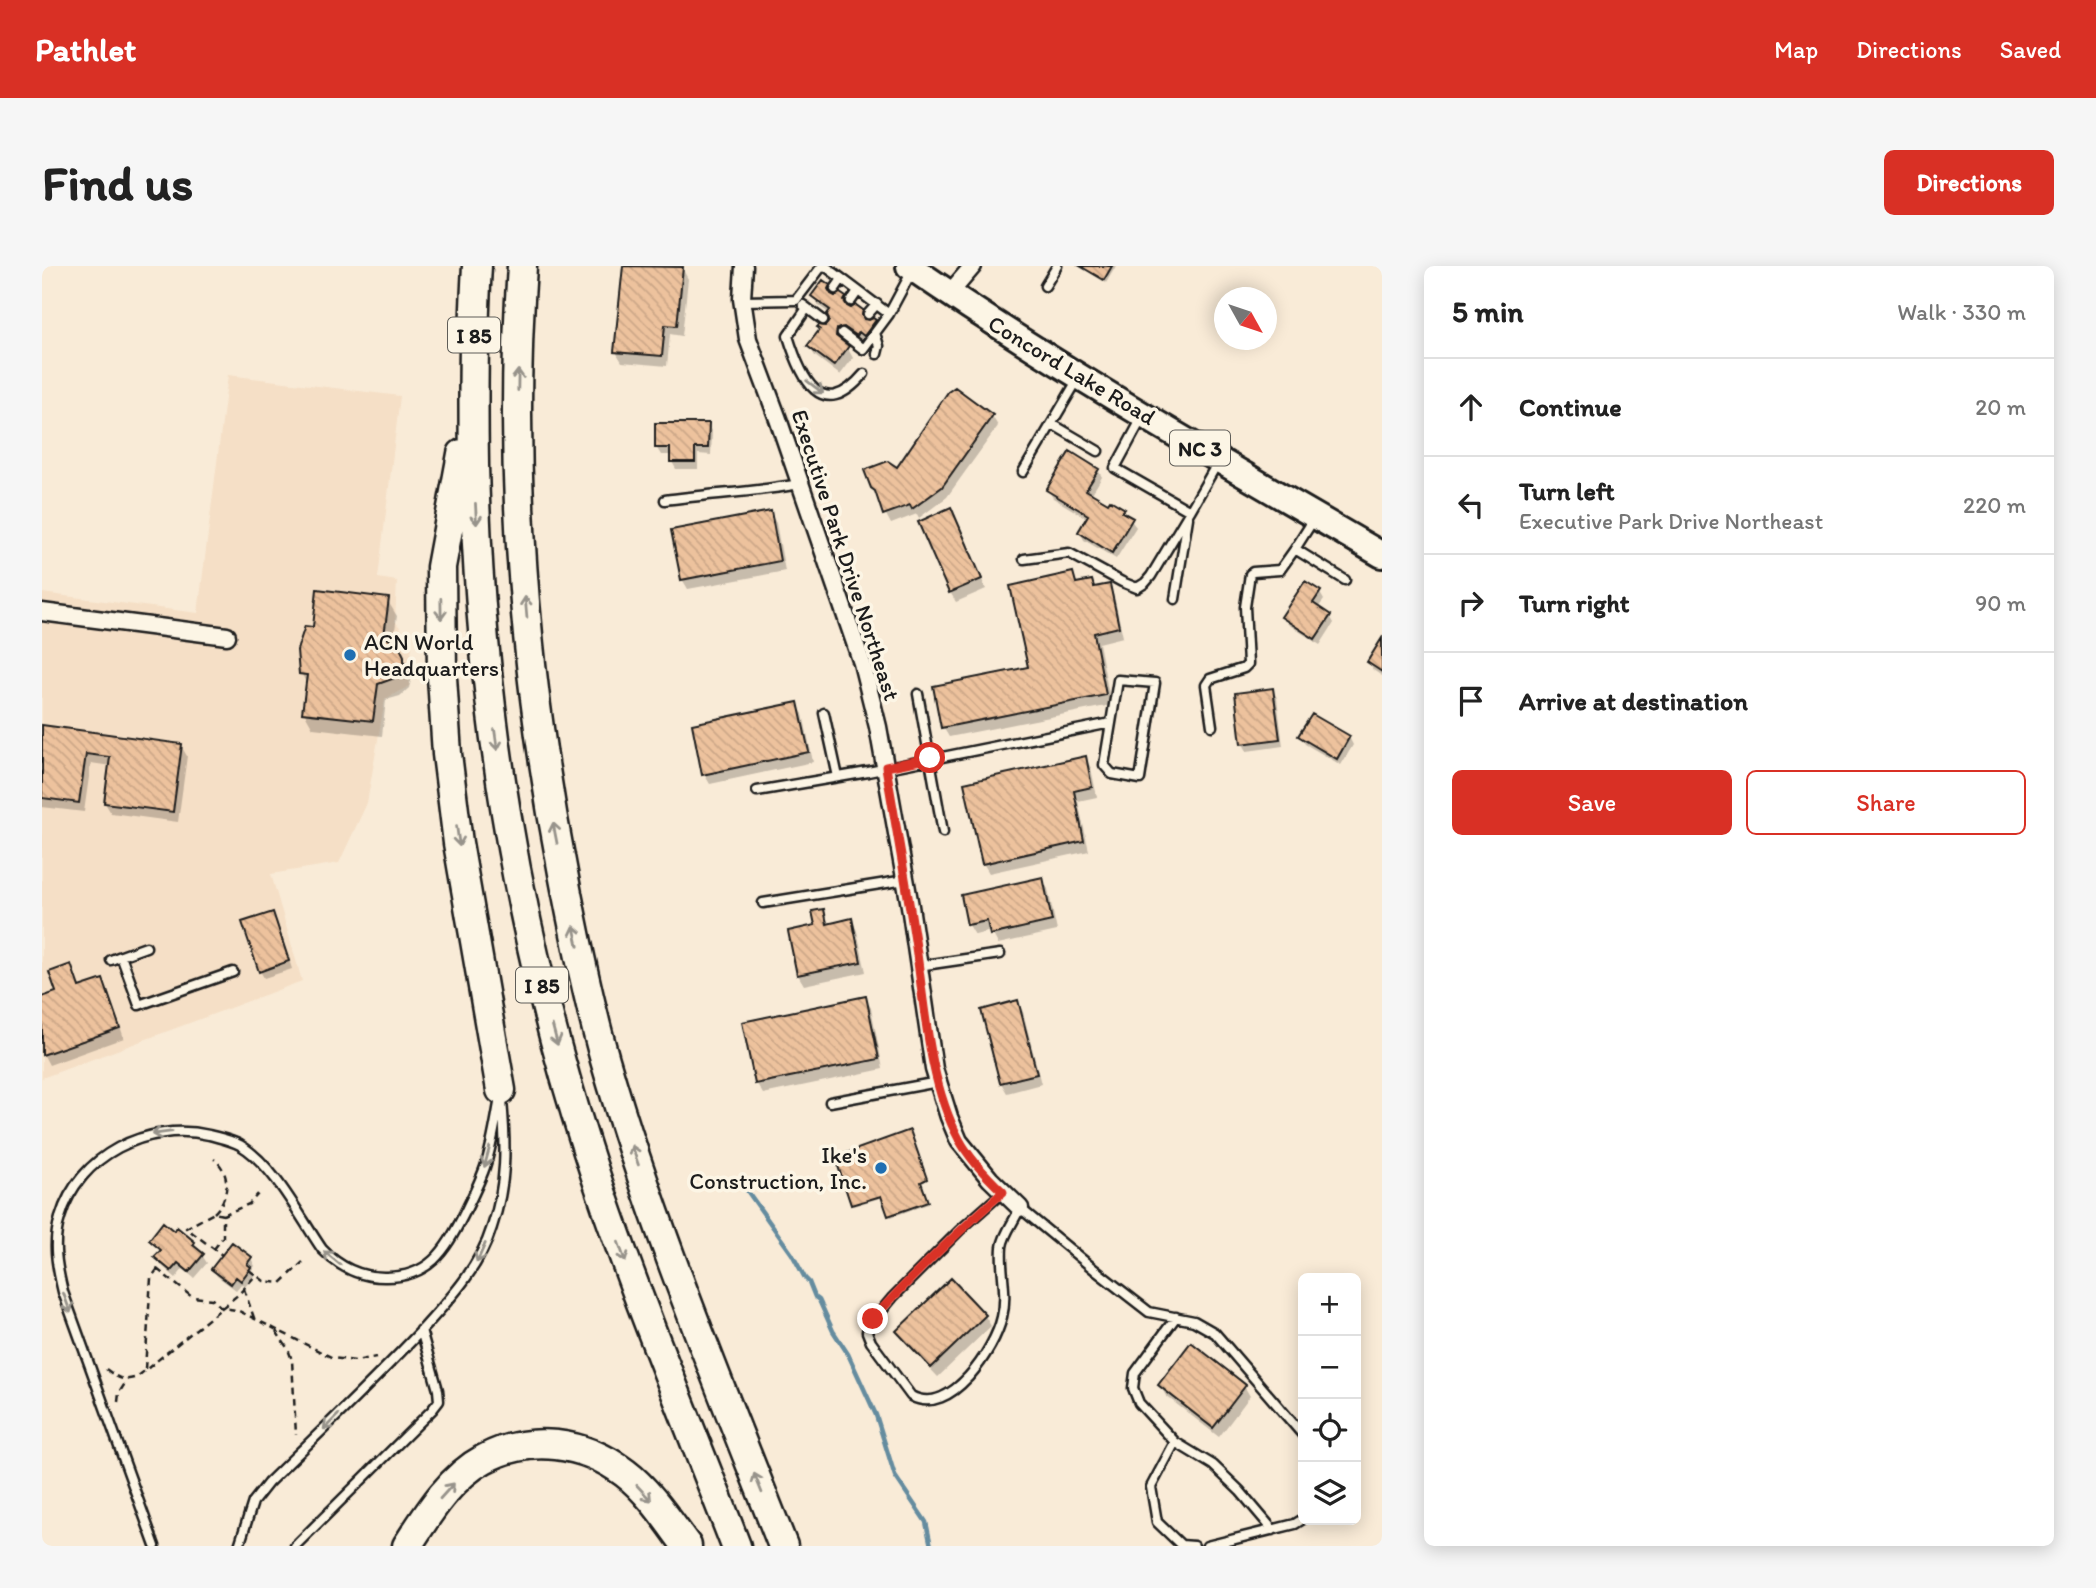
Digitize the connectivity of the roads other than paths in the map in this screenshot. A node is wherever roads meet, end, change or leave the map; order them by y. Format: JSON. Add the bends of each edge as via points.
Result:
{"nodes":[{"id":1,"x":477,"y":266,"type":"edge"},
{"id":2,"x":522,"y":266,"type":"edge"},
{"id":3,"x":744,"y":266,"type":"edge"},
{"id":4,"x":823,"y":266,"type":"edge"},
{"id":5,"x":973,"y":266,"type":"edge"},
{"id":6,"x":1057,"y":266,"type":"edge"},
{"id":7,"x":911,"y":267,"type":"edge"},
{"id":8,"x":842,"y":279,"type":"junction"},
{"id":9,"x":1045,"y":286,"type":"dead end"},
{"id":10,"x":835,"y":289,"type":"dead end"},
{"id":11,"x":858,"y":291,"type":"junction"},
{"id":12,"x":949,"y":294,"type":"junction"},
{"id":13,"x":796,"y":300,"type":"junction"},
{"id":14,"x":742,"y":301,"type":"junction"},
{"id":15,"x":851,"y":301,"type":"dead end"},
{"id":16,"x":822,"y":304,"type":"dead end"},
{"id":17,"x":877,"y":304,"type":"junction"},
{"id":18,"x":807,"y":308,"type":"junction"},
{"id":19,"x":815,"y":314,"type":"junction"},
{"id":20,"x":868,"y":314,"type":"dead end"},
{"id":21,"x":889,"y":314,"type":"junction"},
{"id":22,"x":823,"y":320,"type":"dead end"},
{"id":23,"x":856,"y":330,"type":"dead end"},
{"id":24,"x":875,"y":333,"type":"junction"},
{"id":25,"x":877,"y":354,"type":"dead end"},
{"id":26,"x":864,"y":374,"type":"dead end"},
{"id":27,"x":1079,"y":376,"type":"junction"},
{"id":28,"x":473,"y":397,"type":"junction"},
{"id":29,"x":1144,"y":415,"type":"junction"},
{"id":30,"x":1052,"y":424,"type":"junction"},
{"id":31,"x":1098,"y":451,"type":"dead end"},
{"id":32,"x":1220,"y":460,"type":"junction"},
{"id":33,"x":1023,"y":472,"type":"dead end"},
{"id":34,"x":800,"y":484,"type":"junction"},
{"id":35,"x":665,"y":500,"type":"dead end"},
{"id":36,"x":1189,"y":511,"type":"junction"},
{"id":37,"x":1315,"y":516,"type":"junction"},
{"id":38,"x":1295,"y":549,"type":"junction"},
{"id":39,"x":1382,"y":555,"type":"edge"},
{"id":40,"x":1024,"y":559,"type":"dead end"},
{"id":41,"x":1345,"y":580,"type":"dead end"},
{"id":42,"x":1175,"y":599,"type":"dead end"},
{"id":43,"x":42,"y":612,"type":"edge"},
{"id":44,"x":227,"y":636,"type":"dead end"},
{"id":45,"x":918,"y":694,"type":"dead end"},
{"id":46,"x":824,"y":713,"type":"dead end"},
{"id":47,"x":1111,"y":723,"type":"junction"},
{"id":48,"x":1212,"y":726,"type":"dead end"},
{"id":49,"x":930,"y":758,"type":"junction"},
{"id":50,"x":886,"y":767,"type":"junction"},
{"id":51,"x":838,"y":777,"type":"junction"},
{"id":52,"x":757,"y":791,"type":"dead end"},
{"id":53,"x":943,"y":832,"type":"dead end"},
{"id":54,"x":905,"y":880,"type":"junction"},
{"id":55,"x":763,"y":903,"type":"dead end"},
{"id":56,"x":146,"y":947,"type":"dead end"},
{"id":57,"x":1000,"y":954,"type":"dead end"},
{"id":58,"x":121,"y":956,"type":"junction"},
{"id":59,"x":111,"y":960,"type":"dead end"},
{"id":60,"x":918,"y":965,"type":"junction"},
{"id":61,"x":233,"y":972,"type":"dead end"},
{"id":62,"x":938,"y":1082,"type":"junction"},
{"id":63,"x":501,"y":1090,"type":"junction"},
{"id":64,"x":830,"y":1102,"type":"dead end"},
{"id":65,"x":1003,"y":1192,"type":"junction"},
{"id":66,"x":1020,"y":1208,"type":"junction"},
{"id":67,"x":1176,"y":1317,"type":"junction"},
{"id":68,"x":421,"y":1330,"type":"junction"},
{"id":69,"x":1298,"y":1429,"type":"edge"},
{"id":70,"x":1175,"y":1442,"type":"junction"},
{"id":71,"x":1298,"y":1522,"type":"edge"},
{"id":72,"x":1273,"y":1530,"type":"junction"},
{"id":73,"x":155,"y":1546,"type":"edge"},
{"id":74,"x":239,"y":1546,"type":"edge"},
{"id":75,"x":295,"y":1546,"type":"edge"},
{"id":76,"x":407,"y":1546,"type":"edge"},
{"id":77,"x":687,"y":1546,"type":"edge"},
{"id":78,"x":736,"y":1546,"type":"edge"},
{"id":79,"x":783,"y":1546,"type":"edge"},
{"id":80,"x":1194,"y":1546,"type":"edge"},
{"id":81,"x":1206,"y":1546,"type":"edge"}],
"edges":[{"from":1,"to":28,"type":"highway","number":"I 85"},
{"from":79,"to":2,"type":"highway","number":"I 85","one_way":true,"via":[[632,1147],[587,992],[568,900],[539,741],[520,538],[517,439]]},
{"from":3,"to":14,"type":"street","name":"Executive Park Drive Northeast"},
{"from":4,"to":8,"type":"lane"},
{"from":4,"to":13,"type":"lane"},
{"from":5,"to":12,"type":"street"},
{"from":6,"to":9,"type":"lane"},
{"from":7,"to":12,"type":"main road","name":"Concord Lake Road","number":"NC 3"},
{"from":7,"to":21,"type":"lane"},
{"from":8,"to":10,"type":"lane"},
{"from":8,"to":11,"type":"lane"},
{"from":11,"to":15,"type":"lane"},
{"from":11,"to":17,"type":"lane"},
{"from":12,"to":27,"type":"main road","name":"Concord Lake Road","number":"NC 3"},
{"from":13,"to":14,"type":"lane"},
{"from":13,"to":18,"type":"lane"},
{"from":14,"to":34,"type":"street","name":"Executive Park Drive Northeast","via":[[748,339]]},
{"from":16,"to":19,"type":"lane"},
{"from":17,"to":20,"type":"lane"},
{"from":17,"to":21,"type":"lane"},
{"from":18,"to":19,"type":"lane"},
{"from":18,"to":26,"type":"lane","one_way":true,"via":[[788,336],[804,378],[829,396],[852,388]]},
{"from":19,"to":22,"type":"lane"},
{"from":21,"to":24,"type":"lane"},
{"from":23,"to":24,"type":"lane","via":[[845,336],[863,349]]},
{"from":24,"to":25,"type":"lane","via":[[880,346]]},
{"from":27,"to":29,"type":"main road","name":"Concord Lake Road","number":"NC 3"},
{"from":27,"to":30,"type":"lane"},
{"from":28,"to":63,"type":"highway","one_way":true,"via":[[441,567],[442,677],[458,843]]},
{"from":28,"to":78,"type":"highway","number":"I 85","one_way":true,"via":[[478,568],[492,714],[506,811],[547,1009],[611,1220]]},
{"from":29,"to":32,"type":"main road","name":"Concord Lake Road","number":"NC 3"},
{"from":29,"to":36,"type":"lane","via":[[1115,468]]},
{"from":30,"to":31,"type":"lane"},
{"from":30,"to":33,"type":"lane"},
{"from":32,"to":36,"type":"lane"},
{"from":32,"to":37,"type":"main road","name":"Concord Lake Road","number":"NC 3"},
{"from":34,"to":35,"type":"lane"},
{"from":34,"to":50,"type":"street","name":"Executive Park Drive Northeast","via":[[862,663]]},
{"from":36,"to":40,"type":"lane","via":[[1151,576],[1137,587],[1069,553]]},
{"from":36,"to":42,"type":"lane"},
{"from":37,"to":38,"type":"lane"},
{"from":37,"to":39,"type":"main road","name":"Concord Lake Road","number":"NC 3"},
{"from":38,"to":41,"type":"lane"},
{"from":38,"to":48,"type":"lane","via":[[1280,570],[1250,574],[1245,607],[1248,664],[1208,681]]},
{"from":43,"to":44,"type":"street"},
{"from":45,"to":49,"type":"lane"},
{"from":46,"to":51,"type":"lane"},
{"from":47,"to":47,"type":"lane","via":[[1118,680],[1155,683],[1140,779],[1112,774],[1104,765]]},
{"from":47,"to":49,"type":"lane"},
{"from":49,"to":50,"type":"lane"},
{"from":49,"to":53,"type":"lane"},
{"from":50,"to":51,"type":"lane"},
{"from":50,"to":54,"type":"street","name":"Executive Park Drive Northeast"},
{"from":51,"to":52,"type":"lane"},
{"from":54,"to":55,"type":"lane"},
{"from":54,"to":60,"type":"street","name":"Executive Park Drive Northeast"},
{"from":56,"to":58,"type":"lane"},
{"from":57,"to":60,"type":"lane"},
{"from":58,"to":59,"type":"lane"},
{"from":58,"to":61,"type":"lane","via":[[139,1005]]},
{"from":60,"to":62,"type":"street","name":"Executive Park Drive Northeast"},
{"from":62,"to":64,"type":"lane"},
{"from":62,"to":65,"type":"street","name":"Executive Park Drive Northeast","via":[[960,1141]]},
{"from":63,"to":68,"type":"lane","one_way":true,"via":[[506,1146],[492,1230],[476,1265]]},
{"from":63,"to":73,"type":"lane","one_way":true,"via":[[485,1166],[448,1244],[422,1269],[399,1277],[364,1275],[330,1258],[271,1173],[255,1156],[228,1140],[192,1131],[135,1139],[101,1159],[82,1178],[60,1216],[56,1261],[63,1292]]},
{"from":65,"to":66,"type":"street","name":"Executive Park Drive Northeast"},
{"from":65,"to":66,"type":"lane","via":[[892,1297],[868,1327],[871,1342],[911,1396],[930,1401],[960,1387],[994,1338],[1005,1302],[1002,1245]]},
{"from":66,"to":67,"type":"lane","via":[[1150,1312]]},
{"from":67,"to":69,"type":"lane","via":[[1195,1321],[1215,1333]]},
{"from":67,"to":70,"type":"lane","via":[[1135,1373],[1133,1388],[1139,1403]]},
{"from":68,"to":74,"type":"lane","one_way":true,"via":[[268,1483],[253,1502]]},
{"from":68,"to":75,"type":"lane","via":[[439,1401]]},
{"from":70,"to":72,"type":"lane","via":[[1213,1465]]},
{"from":70,"to":80,"type":"lane","via":[[1151,1487],[1157,1522],[1181,1545]]},
{"from":71,"to":72,"type":"lane"},
{"from":72,"to":81,"type":"lane"},
{"from":76,"to":77,"type":"highway","one_way":true,"via":[[443,1495],[483,1459],[535,1444],[584,1450],[616,1467],[660,1510]]}]}
